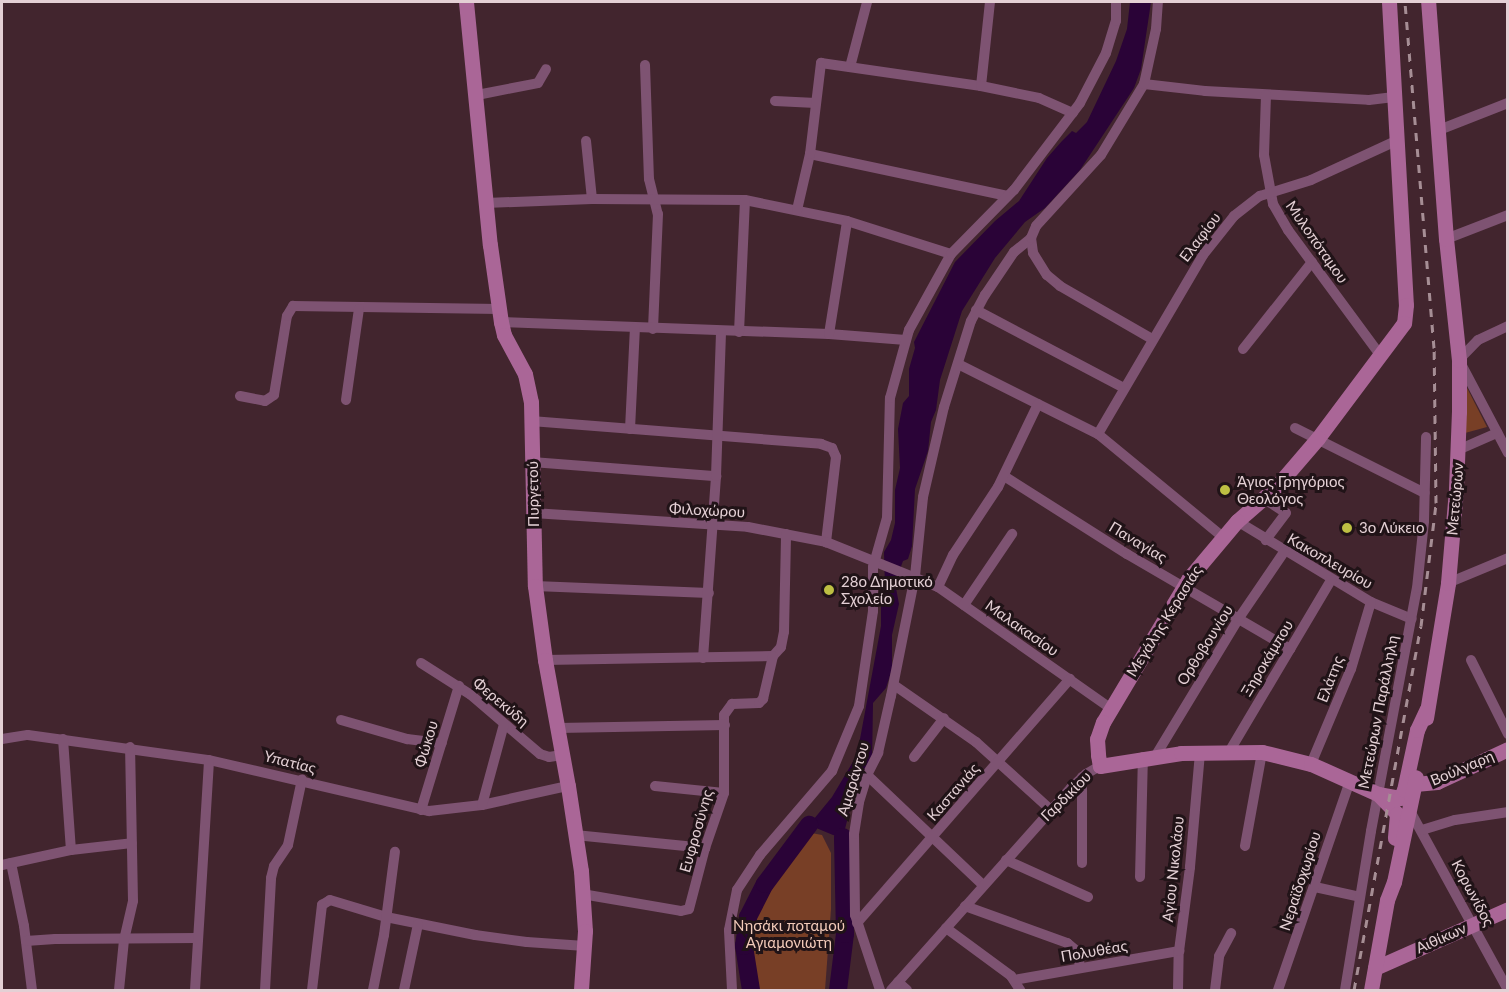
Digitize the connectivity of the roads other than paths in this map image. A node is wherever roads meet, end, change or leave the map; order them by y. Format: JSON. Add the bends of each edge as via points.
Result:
{"nodes":[{"id":1,"x":466,"y":2,"type":"edge"},
{"id":2,"x":867,"y":2,"type":"edge"},
{"id":3,"x":990,"y":2,"type":"edge"},
{"id":4,"x":1116,"y":2,"type":"edge"},
{"id":5,"x":1158,"y":2,"type":"edge"},
{"id":6,"x":1389,"y":2,"type":"edge"},
{"id":7,"x":1428,"y":2,"type":"edge"},
{"id":8,"x":645,"y":65,"type":"dead end"},
{"id":9,"x":850,"y":67,"type":"junction"},
{"id":10,"x":546,"y":69,"type":"dead end"},
{"id":11,"x":1144,"y":84,"type":"junction"},
{"id":12,"x":981,"y":86,"type":"junction"},
{"id":13,"x":1266,"y":94,"type":"junction"},
{"id":14,"x":477,"y":95,"type":"junction"},
{"id":15,"x":1394,"y":97,"type":"junction"},
{"id":16,"x":775,"y":101,"type":"dead end"},
{"id":17,"x":816,"y":103,"type":"junction"},
{"id":18,"x":1508,"y":103,"type":"edge"},
{"id":19,"x":1073,"y":113,"type":"junction"},
{"id":20,"x":1439,"y":130,"type":"junction"},
{"id":21,"x":1398,"y":140,"type":"junction"},
{"id":22,"x":586,"y":141,"type":"dead end"},
{"id":23,"x":810,"y":154,"type":"junction"},
{"id":24,"x":1270,"y":194,"type":"junction"},
{"id":25,"x":1008,"y":196,"type":"junction"},
{"id":26,"x":592,"y":199,"type":"junction"},
{"id":27,"x":745,"y":200,"type":"junction"},
{"id":28,"x":656,"y":202,"type":"junction"},
{"id":29,"x":486,"y":203,"type":"junction"},
{"id":30,"x":797,"y":210,"type":"junction"},
{"id":31,"x":1508,"y":215,"type":"edge"},
{"id":32,"x":848,"y":221,"type":"junction"},
{"id":33,"x":1030,"y":238,"type":"junction"},
{"id":34,"x":1446,"y":239,"type":"junction"},
{"id":35,"x":951,"y":254,"type":"junction"},
{"id":36,"x":1312,"y":262,"type":"junction"},
{"id":37,"x":359,"y":309,"type":"junction"},
{"id":38,"x":976,"y":310,"type":"junction"},
{"id":39,"x":500,"y":316,"type":"junction"},
{"id":40,"x":1508,"y":326,"type":"edge"},
{"id":41,"x":635,"y":328,"type":"junction"},
{"id":42,"x":653,"y":329,"type":"junction"},
{"id":43,"x":721,"y":332,"type":"junction"},
{"id":44,"x":739,"y":332,"type":"junction"},
{"id":45,"x":829,"y":334,"type":"junction"},
{"id":46,"x":1152,"y":339,"type":"junction"},
{"id":47,"x":906,"y":340,"type":"junction"},
{"id":48,"x":1243,"y":349,"type":"dead end"},
{"id":49,"x":1381,"y":356,"type":"junction"},
{"id":50,"x":1459,"y":360,"type":"junction"},
{"id":51,"x":958,"y":364,"type":"junction"},
{"id":52,"x":1124,"y":388,"type":"junction"},
{"id":53,"x":240,"y":396,"type":"dead end"},
{"id":54,"x":346,"y":400,"type":"dead end"},
{"id":55,"x":1038,"y":404,"type":"junction"},
{"id":56,"x":531,"y":421,"type":"junction"},
{"id":57,"x":630,"y":429,"type":"junction"},
{"id":58,"x":1296,"y":429,"type":"dead end"},
{"id":59,"x":1497,"y":433,"type":"junction"},
{"id":60,"x":1098,"y":434,"type":"junction"},
{"id":61,"x":718,"y":436,"type":"junction"},
{"id":62,"x":1426,"y":437,"type":"dead end"},
{"id":63,"x":1318,"y":438,"type":"junction"},
{"id":64,"x":1458,"y":450,"type":"junction"},
{"id":65,"x":1508,"y":453,"type":"edge"},
{"id":66,"x":532,"y":462,"type":"junction"},
{"id":67,"x":716,"y":476,"type":"junction"},
{"id":68,"x":1004,"y":476,"type":"junction"},
{"id":69,"x":1425,"y":493,"type":"junction"},
{"id":70,"x":1263,"y":498,"type":"junction"},
{"id":71,"x":533,"y":513,"type":"junction"},
{"id":72,"x":1237,"y":521,"type":"junction"},
{"id":73,"x":713,"y":526,"type":"junction"},
{"id":74,"x":786,"y":534,"type":"junction"},
{"id":75,"x":1012,"y":534,"type":"dead end"},
{"id":76,"x":1223,"y":537,"type":"junction"},
{"id":77,"x":1266,"y":540,"type":"junction"},
{"id":78,"x":826,"y":542,"type":"junction"},
{"id":79,"x":1284,"y":552,"type":"junction"},
{"id":80,"x":1508,"y":558,"type":"edge"},
{"id":81,"x":874,"y":560,"type":"junction"},
{"id":82,"x":915,"y":576,"type":"junction"},
{"id":83,"x":1331,"y":580,"type":"junction"},
{"id":84,"x":1448,"y":583,"type":"junction"},
{"id":85,"x":535,"y":586,"type":"junction"},
{"id":86,"x":938,"y":587,"type":"junction"},
{"id":87,"x":1183,"y":587,"type":"junction"},
{"id":88,"x":709,"y":593,"type":"junction"},
{"id":89,"x":1371,"y":603,"type":"junction"},
{"id":90,"x":964,"y":605,"type":"junction"},
{"id":91,"x":1239,"y":618,"type":"junction"},
{"id":92,"x":1412,"y":619,"type":"junction"},
{"id":93,"x":1290,"y":649,"type":"junction"},
{"id":94,"x":773,"y":656,"type":"junction"},
{"id":95,"x":703,"y":658,"type":"junction"},
{"id":96,"x":544,"y":660,"type":"junction"},
{"id":97,"x":1471,"y":660,"type":"dead end"},
{"id":98,"x":422,"y":663,"type":"dead end"},
{"id":99,"x":1070,"y":679,"type":"junction"},
{"id":100,"x":894,"y":685,"type":"junction"},
{"id":101,"x":459,"y":686,"type":"junction"},
{"id":102,"x":1110,"y":708,"type":"junction"},
{"id":103,"x":1427,"y":709,"type":"junction"},
{"id":104,"x":944,"y":718,"type":"junction"},
{"id":105,"x":341,"y":720,"type":"dead end"},
{"id":106,"x":504,"y":724,"type":"junction"},
{"id":107,"x":724,"y":725,"type":"junction"},
{"id":108,"x":558,"y":728,"type":"junction"},
{"id":109,"x":1508,"y":734,"type":"edge"},
{"id":110,"x":2,"y":739,"type":"edge"},
{"id":111,"x":63,"y":740,"type":"junction"},
{"id":112,"x":441,"y":743,"type":"junction"},
{"id":113,"x":130,"y":747,"type":"junction"},
{"id":114,"x":1508,"y":749,"type":"edge"},
{"id":115,"x":1200,"y":752,"type":"junction"},
{"id":116,"x":1229,"y":752,"type":"junction"},
{"id":117,"x":1262,"y":752,"type":"junction"},
{"id":118,"x":562,"y":755,"type":"junction"},
{"id":119,"x":1149,"y":756,"type":"junction"},
{"id":120,"x":915,"y":757,"type":"dead end"},
{"id":121,"x":209,"y":760,"type":"junction"},
{"id":122,"x":998,"y":762,"type":"junction"},
{"id":123,"x":1311,"y":764,"type":"junction"},
{"id":124,"x":1100,"y":766,"type":"junction"},
{"id":125,"x":867,"y":775,"type":"junction"},
{"id":126,"x":1082,"y":777,"type":"junction"},
{"id":127,"x":302,"y":780,"type":"junction"},
{"id":128,"x":1350,"y":781,"type":"junction"},
{"id":129,"x":1415,"y":784,"type":"junction"},
{"id":130,"x":568,"y":786,"type":"junction"},
{"id":131,"x":655,"y":786,"type":"dead end"},
{"id":132,"x":724,"y":793,"type":"junction"},
{"id":133,"x":1378,"y":795,"type":"junction"},
{"id":134,"x":482,"y":805,"type":"junction"},
{"id":135,"x":421,"y":810,"type":"junction"},
{"id":136,"x":1051,"y":810,"type":"junction"},
{"id":137,"x":1410,"y":811,"type":"junction"},
{"id":138,"x":1508,"y":812,"type":"edge"},
{"id":139,"x":1422,"y":830,"type":"junction"},
{"id":140,"x":575,"y":835,"type":"junction"},
{"id":141,"x":933,"y":837,"type":"junction"},
{"id":142,"x":132,"y":843,"type":"junction"},
{"id":143,"x":1245,"y":846,"type":"dead end"},
{"id":144,"x":705,"y":848,"type":"junction"},
{"id":145,"x":71,"y":850,"type":"junction"},
{"id":146,"x":395,"y":852,"type":"dead end"},
{"id":147,"x":1006,"y":860,"type":"junction"},
{"id":148,"x":1082,"y":863,"type":"dead end"},
{"id":149,"x":6,"y":864,"type":"edge"},
{"id":150,"x":1140,"y":877,"type":"dead end"},
{"id":151,"x":983,"y":885,"type":"junction"},
{"id":152,"x":1315,"y":887,"type":"junction"},
{"id":153,"x":582,"y":894,"type":"junction"},
{"id":154,"x":1088,"y":897,"type":"dead end"},
{"id":155,"x":1360,"y":897,"type":"junction"},
{"id":156,"x":1387,"y":900,"type":"junction"},
{"id":157,"x":965,"y":906,"type":"junction"},
{"id":158,"x":1508,"y":909,"type":"edge"},
{"id":159,"x":386,"y":917,"type":"junction"},
{"id":160,"x":857,"y":923,"type":"junction"},
{"id":161,"x":418,"y":924,"type":"junction"},
{"id":162,"x":1473,"y":924,"type":"junction"},
{"id":163,"x":946,"y":928,"type":"junction"},
{"id":164,"x":1231,"y":933,"type":"dead end"},
{"id":165,"x":198,"y":938,"type":"junction"},
{"id":166,"x":124,"y":940,"type":"junction"},
{"id":167,"x":26,"y":941,"type":"junction"},
{"id":168,"x":585,"y":946,"type":"junction"},
{"id":169,"x":1179,"y":951,"type":"junction"},
{"id":170,"x":1080,"y":968,"type":"junction"},
{"id":171,"x":1375,"y":968,"type":"junction"},
{"id":172,"x":1014,"y":980,"type":"junction"},
{"id":173,"x":894,"y":986,"type":"edge"},
{"id":174,"x":32,"y":990,"type":"edge"},
{"id":175,"x":118,"y":990,"type":"edge"},
{"id":176,"x":195,"y":990,"type":"edge"},
{"id":177,"x":265,"y":990,"type":"edge"},
{"id":178,"x":312,"y":990,"type":"edge"},
{"id":179,"x":373,"y":990,"type":"edge"},
{"id":180,"x":404,"y":990,"type":"edge"},
{"id":181,"x":581,"y":990,"type":"edge"},
{"id":182,"x":732,"y":990,"type":"edge"},
{"id":183,"x":880,"y":990,"type":"edge"},
{"id":184,"x":907,"y":990,"type":"edge"},
{"id":185,"x":1020,"y":990,"type":"edge"},
{"id":186,"x":1178,"y":990,"type":"edge"},
{"id":187,"x":1215,"y":990,"type":"edge"},
{"id":188,"x":1278,"y":990,"type":"edge"},
{"id":189,"x":1345,"y":990,"type":"edge"},
{"id":190,"x":1371,"y":990,"type":"edge"},
{"id":191,"x":1508,"y":990,"type":"edge"}],
"edges":[{"from":1,"to":14,"type":"street","name":"Πυργετού"},
{"from":2,"to":9,"type":"street"},
{"from":3,"to":12,"type":"street"},
{"from":4,"to":19,"type":"street","via":[[1116,21],[1106,53]]},
{"from":5,"to":11,"type":"street","name":"Αμαράντου"},
{"from":6,"to":15,"type":"street","name":"Μεγάλης Κερασιάς"},
{"from":7,"to":20,"type":"street","name":"Μετεώρων"},
{"from":8,"to":28,"type":"street","via":[[649,179]]},
{"from":9,"to":12,"type":"street"},
{"from":9,"to":17,"type":"street","via":[[821,63]]},
{"from":10,"to":14,"type":"street","via":[[538,83]]},
{"from":11,"to":13,"type":"street"},
{"from":11,"to":33,"type":"street","name":"Αμαράντου","via":[[1101,155],[1036,226]]},
{"from":12,"to":19,"type":"street","via":[[1039,98]]},
{"from":13,"to":15,"type":"street","via":[[1369,100]]},
{"from":13,"to":24,"type":"street","name":"Μυλοπόταμου","via":[[1264,155]]},
{"from":14,"to":29,"type":"street","name":"Πυργετού"},
{"from":15,"to":21,"type":"street","name":"Μεγάλης Κερασιάς"},
{"from":16,"to":17,"type":"street"},
{"from":17,"to":23,"type":"street"},
{"from":18,"to":20,"type":"street"},
{"from":19,"to":25,"type":"street"},
{"from":20,"to":34,"type":"street","name":"Μετεώρων"},
{"from":21,"to":24,"type":"street","name":"Ελαφίου","via":[[1311,180]]},
{"from":21,"to":49,"type":"street","name":"Μεγάλης Κερασιάς","via":[[1406,315],[1402,328]]},
{"from":22,"to":26,"type":"street"},
{"from":23,"to":25,"type":"street"},
{"from":23,"to":30,"type":"street"},
{"from":24,"to":36,"type":"street","name":"Μυλοπόταμου","via":[[1278,215]]},
{"from":24,"to":46,"type":"street","name":"Ελαφίου","via":[[1250,201],[1216,237]]},
{"from":25,"to":35,"type":"street"},
{"from":26,"to":28,"type":"street"},
{"from":26,"to":29,"type":"street"},
{"from":27,"to":28,"type":"street"},
{"from":27,"to":30,"type":"street"},
{"from":27,"to":44,"type":"street"},
{"from":28,"to":42,"type":"street"},
{"from":29,"to":39,"type":"street","name":"Πυργετού"},
{"from":30,"to":32,"type":"street"},
{"from":31,"to":34,"type":"street"},
{"from":32,"to":35,"type":"street"},
{"from":32,"to":45,"type":"street"},
{"from":33,"to":38,"type":"street","name":"Αμαράντου","via":[[1004,265]]},
{"from":33,"to":46,"type":"street","via":[[1033,253],[1047,275]]},
{"from":34,"to":50,"type":"street","name":"Μετεώρων"},
{"from":35,"to":47,"type":"street"},
{"from":36,"to":48,"type":"street"},
{"from":36,"to":49,"type":"street","name":"Μυλοπόταμου"},
{"from":37,"to":39,"type":"street"},
{"from":37,"to":53,"type":"street","via":[[291,307],[274,395],[265,401]]},
{"from":37,"to":54,"type":"street"},
{"from":38,"to":51,"type":"street","name":"Αμαράντου"},
{"from":38,"to":52,"type":"street"},
{"from":39,"to":41,"type":"street"},
{"from":39,"to":56,"type":"street","name":"Πυργετού","via":[[504,334],[525,374]]},
{"from":40,"to":50,"type":"street","via":[[1478,340]]},
{"from":41,"to":42,"type":"street"},
{"from":41,"to":57,"type":"street"},
{"from":42,"to":43,"type":"street"},
{"from":43,"to":44,"type":"street"},
{"from":43,"to":61,"type":"street"},
{"from":44,"to":45,"type":"street"},
{"from":45,"to":47,"type":"street"},
{"from":46,"to":52,"type":"street","name":"Ελαφίου"},
{"from":47,"to":81,"type":"street","via":[[890,398],[887,519]]},
{"from":49,"to":63,"type":"street","name":"Μεγάλης Κερασιάς"},
{"from":50,"to":59,"type":"street"},
{"from":50,"to":64,"type":"street","name":"Μετεώρων"},
{"from":51,"to":55,"type":"street"},
{"from":51,"to":82,"type":"street","name":"Αμαράντου","via":[[923,497]]},
{"from":52,"to":60,"type":"street","name":"Ελαφίου"},
{"from":55,"to":60,"type":"street"},
{"from":55,"to":68,"type":"street"},
{"from":56,"to":57,"type":"street"},
{"from":56,"to":66,"type":"street","name":"Πυργετού"},
{"from":57,"to":61,"type":"street"},
{"from":58,"to":63,"type":"street"},
{"from":59,"to":64,"type":"street"},
{"from":59,"to":65,"type":"street"},
{"from":60,"to":76,"type":"street"},
{"from":61,"to":67,"type":"street"},
{"from":61,"to":78,"type":"street","via":[[832,448],[836,457]]},
{"from":62,"to":69,"type":"street","name":"Μετεώρων Παράλληλη"},
{"from":63,"to":69,"type":"street"},
{"from":63,"to":70,"type":"street","name":"Μεγάλης Κερασιάς"},
{"from":64,"to":84,"type":"street","name":"Μετεώρων"},
{"from":66,"to":67,"type":"street"},
{"from":66,"to":71,"type":"street","name":"Πυργετού"},
{"from":67,"to":73,"type":"street"},
{"from":68,"to":86,"type":"street","via":[[953,555]]},
{"from":68,"to":87,"type":"street","name":"Παναγίας"},
{"from":69,"to":92,"type":"street","name":"Μετεώρων Παράλληλη"},
{"from":70,"to":72,"type":"street","name":"Μεγάλης Κερασιάς"},
{"from":70,"to":77,"type":"street","via":[[1286,513]]},
{"from":71,"to":73,"type":"street","name":"Φιλοχώρου"},
{"from":71,"to":85,"type":"street","name":"Πυργετού"},
{"from":72,"to":76,"type":"street","name":"Μεγάλης Κερασιάς"},
{"from":72,"to":77,"type":"street","name":"Κακοπλευρίου"},
{"from":73,"to":74,"type":"street","name":"Φιλοχώρου"},
{"from":73,"to":88,"type":"street"},
{"from":74,"to":78,"type":"street","name":"Φιλοχώρου"},
{"from":74,"to":94,"type":"street","via":[[784,632],[781,647]]},
{"from":75,"to":90,"type":"street"},
{"from":76,"to":87,"type":"street","name":"Μεγάλης Κερασιάς"},
{"from":77,"to":79,"type":"street","name":"Κακοπλευρίου"},
{"from":78,"to":81,"type":"street","name":"Φιλοχώρου"},
{"from":79,"to":83,"type":"street","name":"Κακοπλευρίου"},
{"from":79,"to":91,"type":"street","name":"Ορθοβουνίου"},
{"from":80,"to":84,"type":"street"},
{"from":81,"to":82,"type":"street","name":"Φιλοχώρου"},
{"from":81,"to":182,"type":"street","via":[[873,610],[859,706],[832,771],[760,855],[737,890],[729,930]]},
{"from":82,"to":86,"type":"street","name":"Μαλακασίου"},
{"from":82,"to":100,"type":"street","name":"Αμαράντου"},
{"from":83,"to":89,"type":"street","name":"Κακοπλευρίου"},
{"from":83,"to":93,"type":"street","name":"Ξηροκάμπου"},
{"from":84,"to":103,"type":"street","name":"Μετεώρων"},
{"from":85,"to":88,"type":"street"},
{"from":85,"to":96,"type":"street","name":"Πυργετού"},
{"from":86,"to":90,"type":"street","name":"Μαλακασίου"},
{"from":87,"to":91,"type":"street","name":"Παναγίας"},
{"from":87,"to":102,"type":"street","name":"Μεγάλης Κερασιάς"},
{"from":88,"to":95,"type":"street"},
{"from":89,"to":92,"type":"street","name":"Κακοπλευρίου"},
{"from":89,"to":123,"type":"street","name":"Ελάτης","via":[[1350,669]]},
{"from":90,"to":99,"type":"street","name":"Μαλακασίου"},
{"from":91,"to":93,"type":"street","name":"Παναγίας"},
{"from":91,"to":119,"type":"street","name":"Ορθοβουνίου"},
{"from":92,"to":133,"type":"street","name":"Μετεώρων Παράλληλη"},
{"from":93,"to":116,"type":"street","name":"Ξηροκάμπου"},
{"from":94,"to":95,"type":"street"},
{"from":94,"to":107,"type":"street","via":[[763,699],[759,703],[732,704],[724,715]]},
{"from":95,"to":96,"type":"street"},
{"from":96,"to":108,"type":"street","name":"Πυργετού"},
{"from":97,"to":109,"type":"street"},
{"from":98,"to":101,"type":"street","name":"Φερεκύδη"},
{"from":99,"to":102,"type":"street","name":"Μαλακασίου"},
{"from":99,"to":122,"type":"street","name":"Καστανιάς"},
{"from":100,"to":104,"type":"street"},
{"from":100,"to":125,"type":"street","name":"Αμαράντου","via":[[878,753]]},
{"from":101,"to":106,"type":"street","name":"Φερεκύδη"},
{"from":101,"to":112,"type":"street","name":"Φώκου"},
{"from":102,"to":124,"type":"street","name":"Μεγάλης Κερασιάς","via":[[1097,739]]},
{"from":103,"to":129,"type":"street","name":"Μετεώρων"},
{"from":103,"to":133,"type":"street","via":[[1417,730],[1400,798]]},
{"from":104,"to":120,"type":"street"},
{"from":104,"to":122,"type":"street"},
{"from":105,"to":112,"type":"street","via":[[407,739]]},
{"from":106,"to":118,"type":"street","name":"Φερεκύδη","via":[[543,755]]},
{"from":106,"to":134,"type":"street"},
{"from":107,"to":108,"type":"street"},
{"from":107,"to":132,"type":"street","name":"Ευφροσύνης"},
{"from":108,"to":118,"type":"street","name":"Πυργετού"},
{"from":110,"to":111,"type":"street","name":"Υπατίας","via":[[21,735]]},
{"from":111,"to":113,"type":"street","name":"Υπατίας"},
{"from":111,"to":145,"type":"street"},
{"from":112,"to":135,"type":"street","name":"Φώκου"},
{"from":113,"to":121,"type":"street","name":"Υπατίας"},
{"from":113,"to":142,"type":"street"},
{"from":114,"to":129,"type":"street","name":"Βούλγαρη","via":[[1437,782]]},
{"from":115,"to":116,"type":"street","name":"Γαρδικίου"},
{"from":115,"to":119,"type":"street","name":"Γαρδικίου"},
{"from":115,"to":169,"type":"street","name":"Αγίου Νικολάου"},
{"from":116,"to":117,"type":"street","name":"Γαρδικίου"},
{"from":117,"to":123,"type":"street","name":"Γαρδικίου"},
{"from":117,"to":143,"type":"street"},
{"from":118,"to":130,"type":"street","name":"Πυργετού"},
{"from":119,"to":124,"type":"street","name":"Γαρδικίου"},
{"from":119,"to":150,"type":"street"},
{"from":121,"to":127,"type":"street","name":"Υπατίας"},
{"from":121,"to":165,"type":"street"},
{"from":122,"to":136,"type":"street"},
{"from":122,"to":141,"type":"street","name":"Καστανιάς"},
{"from":123,"to":128,"type":"street","name":"Γαρδικίου"},
{"from":124,"to":126,"type":"street","name":"Γαρδικίου"},
{"from":125,"to":141,"type":"street"},
{"from":125,"to":160,"type":"street","name":"Αμαράντου","via":[[854,834],[853,899]]},
{"from":126,"to":136,"type":"street","name":"Γαρδικίου"},
{"from":126,"to":148,"type":"street"},
{"from":127,"to":135,"type":"street","name":"Υπατίας"},
{"from":127,"to":177,"type":"street","via":[[288,845],[271,878]]},
{"from":128,"to":133,"type":"street","name":"Γαρδικίου"},
{"from":128,"to":152,"type":"street","name":"Νεραϊδοχωρίου"},
{"from":129,"to":137,"type":"street","name":"Μετεώρων"},
{"from":130,"to":134,"type":"street","name":"Υπατίας"},
{"from":130,"to":140,"type":"street","name":"Πυργετού"},
{"from":131,"to":132,"type":"street"},
{"from":132,"to":144,"type":"street","name":"Ευφροσύνης"},
{"from":133,"to":155,"type":"street","name":"Μετεώρων Παράλληλη"},
{"from":133,"to":156,"type":"street","via":[[1397,814],[1398,822]]},
{"from":134,"to":135,"type":"street","name":"Υπατίας"},
{"from":136,"to":147,"type":"street","name":"Γαρδικίου"},
{"from":137,"to":139,"type":"street","name":"Κορωνίδος"},
{"from":137,"to":156,"type":"street","name":"Μετεώρων"},
{"from":138,"to":139,"type":"street","via":[[1455,820]]},
{"from":139,"to":162,"type":"street","name":"Κορωνίδος"},
{"from":140,"to":144,"type":"street"},
{"from":140,"to":153,"type":"street","name":"Πυργετού"},
{"from":141,"to":151,"type":"street"},
{"from":141,"to":160,"type":"street","name":"Καστανιάς"},
{"from":142,"to":145,"type":"street"},
{"from":142,"to":166,"type":"street","via":[[133,901]]},
{"from":144,"to":153,"type":"street","name":"Ευφροσύνης","via":[[689,909],[681,911]]},
{"from":145,"to":149,"type":"street"},
{"from":146,"to":159,"type":"street"},
{"from":147,"to":151,"type":"street","name":"Γαρδικίου"},
{"from":147,"to":154,"type":"street"},
{"from":149,"to":167,"type":"street"},
{"from":151,"to":157,"type":"street","name":"Γαρδικίου"},
{"from":152,"to":155,"type":"street"},
{"from":152,"to":188,"type":"street","name":"Νεραϊδοχωρίου"},
{"from":153,"to":168,"type":"street","name":"Πυργετού"},
{"from":155,"to":189,"type":"street","name":"Μετεώρων Παράλληλη"},
{"from":156,"to":171,"type":"street","name":"Μετεώρων"},
{"from":157,"to":163,"type":"street","name":"Γαρδικίου"},
{"from":157,"to":170,"type":"street","via":[[1067,943],[1077,952]]},
{"from":158,"to":162,"type":"street","name":"Αιθίκων"},
{"from":159,"to":161,"type":"street"},
{"from":159,"to":178,"type":"street","via":[[338,901],[323,902]]},
{"from":159,"to":179,"type":"street"},
{"from":160,"to":183,"type":"street","name":"Αμαράντου"},
{"from":161,"to":168,"type":"street","via":[[510,940]]},
{"from":161,"to":180,"type":"street"},
{"from":162,"to":171,"type":"street","name":"Αιθίκων"},
{"from":162,"to":191,"type":"street","name":"Κορωνίδος"},
{"from":163,"to":172,"type":"street"},
{"from":163,"to":173,"type":"street","name":"Γαρδικίου"},
{"from":164,"to":187,"type":"street","via":[[1219,956]]},
{"from":165,"to":166,"type":"street"},
{"from":165,"to":176,"type":"street"},
{"from":166,"to":167,"type":"street"},
{"from":166,"to":175,"type":"street"},
{"from":167,"to":174,"type":"street"},
{"from":168,"to":181,"type":"street","name":"Πυργετού"},
{"from":169,"to":170,"type":"street","name":"Πολυθέας"},
{"from":169,"to":186,"type":"street","name":"Αγίου Νικολάου"},
{"from":170,"to":172,"type":"street","name":"Πολυθέας"},
{"from":171,"to":190,"type":"street","name":"Μετεώρων"},
{"from":172,"to":185,"type":"street"},
{"from":173,"to":184,"type":"street"}]}
